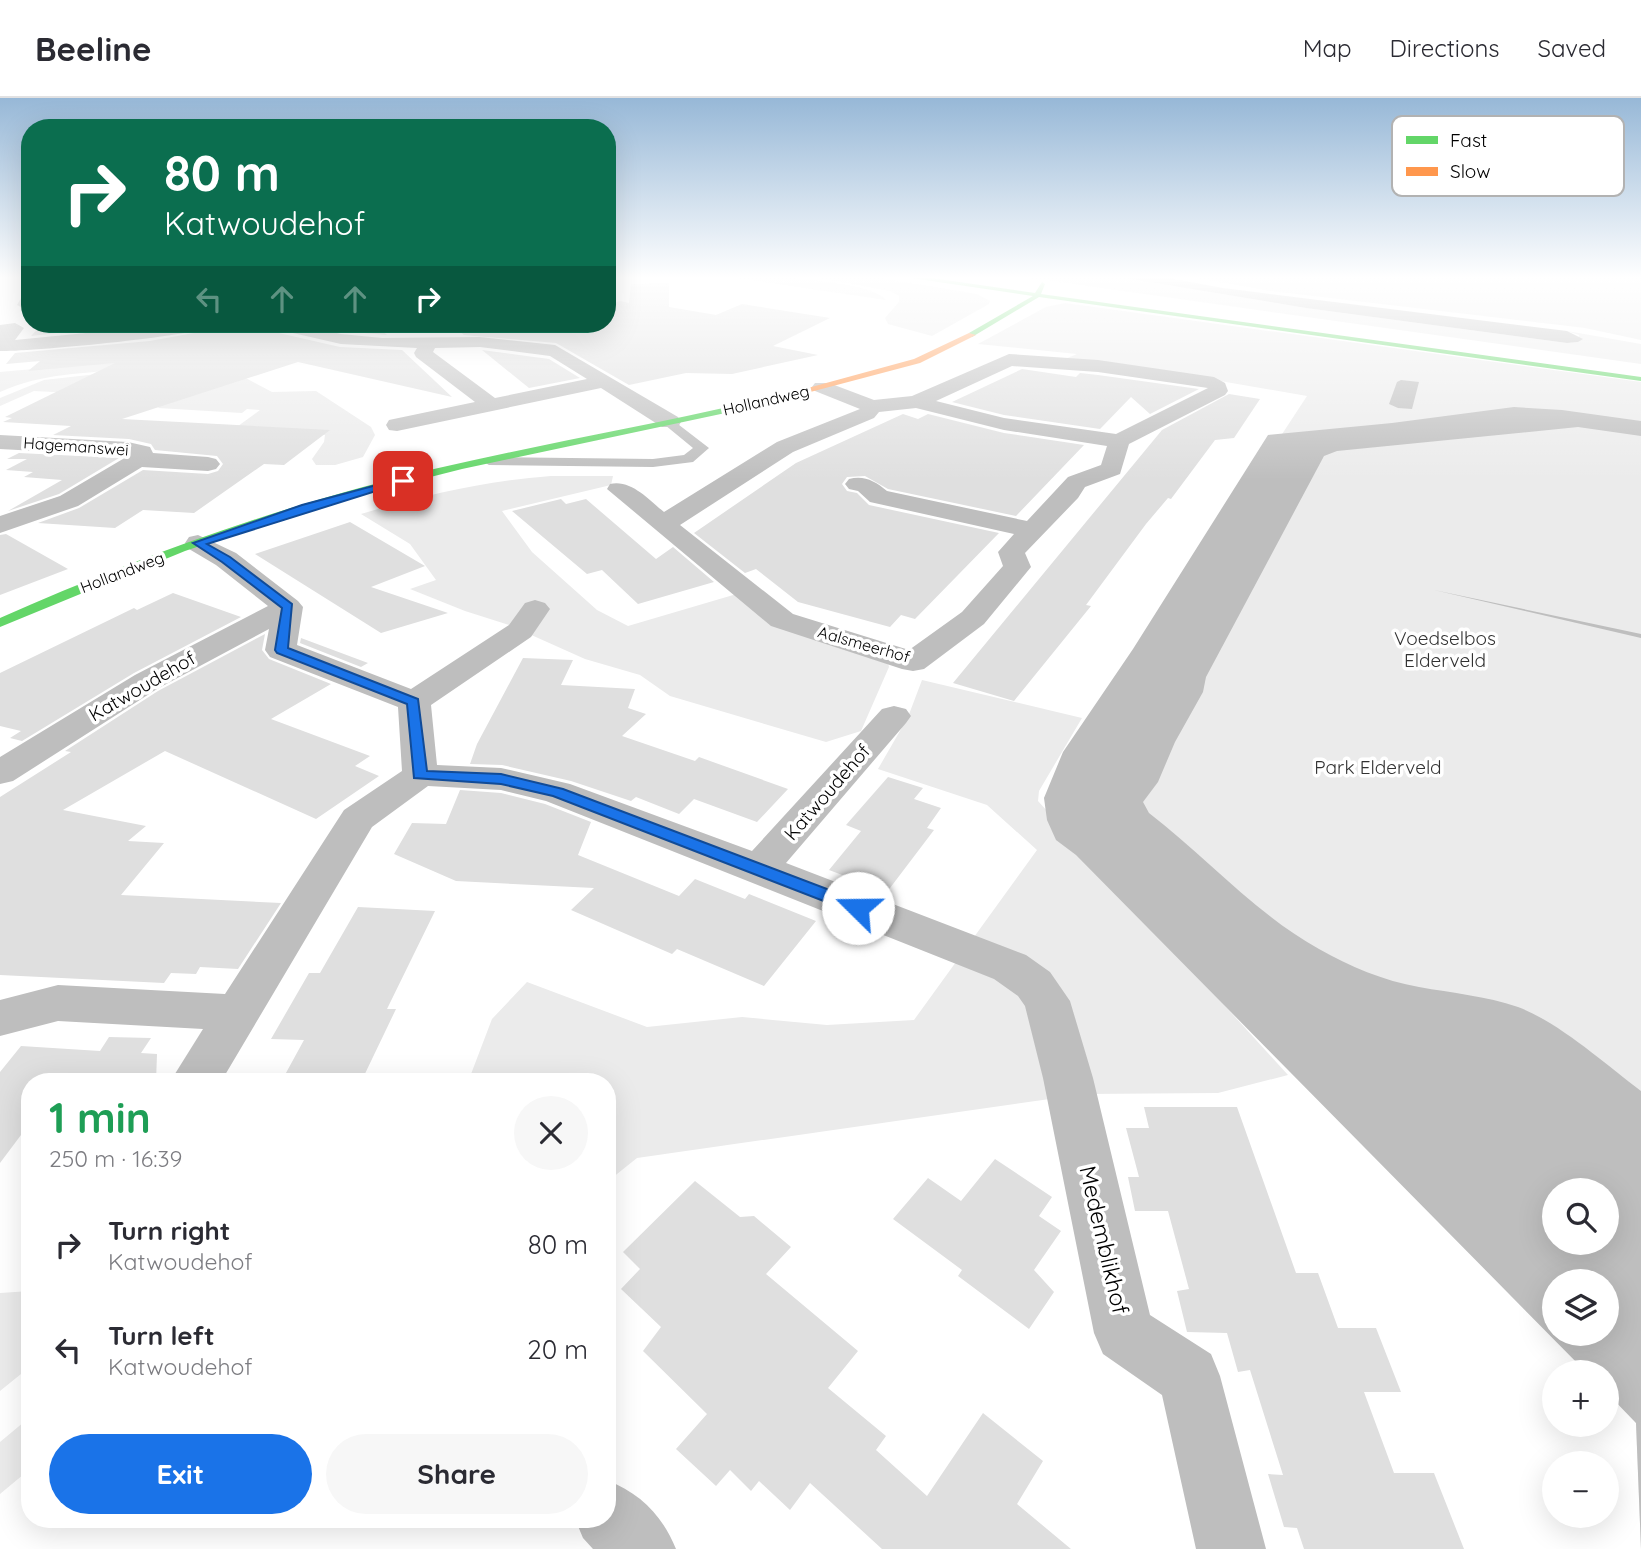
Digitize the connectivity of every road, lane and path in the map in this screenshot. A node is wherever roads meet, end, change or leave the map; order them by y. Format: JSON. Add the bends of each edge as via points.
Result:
{"nodes":[{"id":1,"x":429,"y":343,"type":"edge"},
{"id":2,"x":2,"y":344,"type":"edge"},
{"id":3,"x":26,"y":344,"type":"edge"},
{"id":4,"x":494,"y":344,"type":"edge"},
{"id":5,"x":924,"y":344,"type":"edge"},
{"id":6,"x":957,"y":344,"type":"edge"},
{"id":7,"x":1402,"y":344,"type":"edge"},
{"id":8,"x":1448,"y":344,"type":"edge"},
{"id":9,"x":1641,"y":369,"type":"edge"},
{"id":10,"x":861,"y":374,"type":"junction"},
{"id":11,"x":1641,"y":379,"type":"edge"},
{"id":12,"x":604,"y":381,"type":"junction"},
{"id":13,"x":822,"y":387,"type":"junction"},
{"id":14,"x":916,"y":402,"type":"junction"},
{"id":15,"x":491,"y":405,"type":"junction"},
{"id":16,"x":872,"y":406,"type":"junction"},
{"id":17,"x":670,"y":422,"type":"junction"},
{"id":18,"x":397,"y":425,"type":"dead end"},
{"id":19,"x":1119,"y":441,"type":"junction"},
{"id":20,"x":0,"y":442,"type":"edge"},
{"id":21,"x":137,"y":460,"type":"junction"},
{"id":22,"x":489,"y":461,"type":"junction"},
{"id":23,"x":208,"y":464,"type":"dead end"},
{"id":24,"x":857,"y":484,"type":"dead end"},
{"id":25,"x":619,"y":489,"type":"dead end"},
{"id":26,"x":663,"y":524,"type":"junction"},
{"id":27,"x":0,"y":525,"type":"edge"},
{"id":28,"x":1032,"y":530,"type":"junction"},
{"id":29,"x":198,"y":543,"type":"junction"},
{"id":30,"x":288,"y":607,"type":"junction"},
{"id":31,"x":535,"y":609,"type":"dead end"},
{"id":32,"x":0,"y":623,"type":"edge"},
{"id":33,"x":414,"y":702,"type":"junction"},
{"id":34,"x":894,"y":716,"type":"dead end"},
{"id":35,"x":0,"y":774,"type":"edge"},
{"id":36,"x":419,"y":775,"type":"junction"},
{"id":37,"x":759,"y":868,"type":"junction"},
{"id":38,"x":238,"y":1013,"type":"junction"},
{"id":39,"x":0,"y":1018,"type":"edge"},
{"id":40,"x":200,"y":1073,"type":"edge"},
{"id":41,"x":616,"y":1523,"type":"edge"},
{"id":42,"x":641,"y":1549,"type":"edge"},
{"id":43,"x":1231,"y":1549,"type":"edge"}],
"edges":[{"from":1,"to":15,"type":"street","via":[[423,353]]},
{"from":2,"to":3,"type":"street"},
{"from":4,"to":12,"type":"street","via":[[555,351]]},
{"from":5,"to":10,"type":"main road","name":"Hollandweg"},
{"from":6,"to":10,"type":"main road","name":"Hollandweg","via":[[906,365]]},
{"from":7,"to":11,"type":"main road"},
{"from":8,"to":9,"type":"main road"},
{"from":10,"to":13,"type":"main road","name":"Hollandweg"},
{"from":12,"to":15,"type":"street"},
{"from":12,"to":17,"type":"street"},
{"from":13,"to":16,"type":"street"},
{"from":13,"to":17,"type":"main road","name":"Hollandweg"},
{"from":14,"to":16,"type":"street"},
{"from":14,"to":19,"type":"street","via":[[1004,424]]},
{"from":14,"to":19,"type":"street","via":[[1009,360],[1135,371],[1218,387],[1218,391]]},
{"from":15,"to":18,"type":"street"},
{"from":16,"to":26,"type":"street","via":[[867,414],[785,447]]},
{"from":17,"to":22,"type":"main road","name":"Hollandweg"},
{"from":17,"to":22,"type":"lane","name":"Hollandweg","via":[[702,448],[688,459],[653,463]]},
{"from":19,"to":28,"type":"street","name":"Aalsmeerhof","via":[[1112,469],[1076,482]]},
{"from":20,"to":21,"type":"street","name":"Hagemanswei","via":[[128,449],[142,452]]},
{"from":21,"to":23,"type":"street","name":"Hagemanswei"},
{"from":21,"to":27,"type":"street","name":"Hagemanswei","via":[[69,501]]},
{"from":22,"to":29,"type":"main road","name":"Hollandweg","via":[[361,491]]},
{"from":24,"to":28,"type":"street","via":[[879,497]]},
{"from":25,"to":26,"type":"street","name":"Aalsmeerhof"},
{"from":26,"to":28,"type":"street","name":"Aalsmeerhof","via":[[782,620],[913,662],[973,618],[1017,567],[1011,552]]},
{"from":29,"to":30,"type":"street"},
{"from":29,"to":32,"type":"main road","name":"Hollandweg"},
{"from":30,"to":33,"type":"street","via":[[281,650]]},
{"from":30,"to":35,"type":"street","name":"Katwoudehof","via":[[146,682]]},
{"from":31,"to":33,"type":"street","via":[[520,631]]},
{"from":33,"to":36,"type":"street"},
{"from":34,"to":37,"type":"street","name":"Katwoudehof"},
{"from":36,"to":37,"type":"street","via":[[501,779],[557,792]]},
{"from":36,"to":38,"type":"street","via":[[358,820]]},
{"from":37,"to":43,"type":"street","name":"Medemblikhof","via":[[1010,967],[1034,984],[1046,1001],[1068,1078],[1124,1333],[1189,1376]]},
{"from":38,"to":39,"type":"street","via":[[58,1003]]},
{"from":38,"to":40,"type":"street"},
{"from":41,"to":42,"type":"street"}]}
